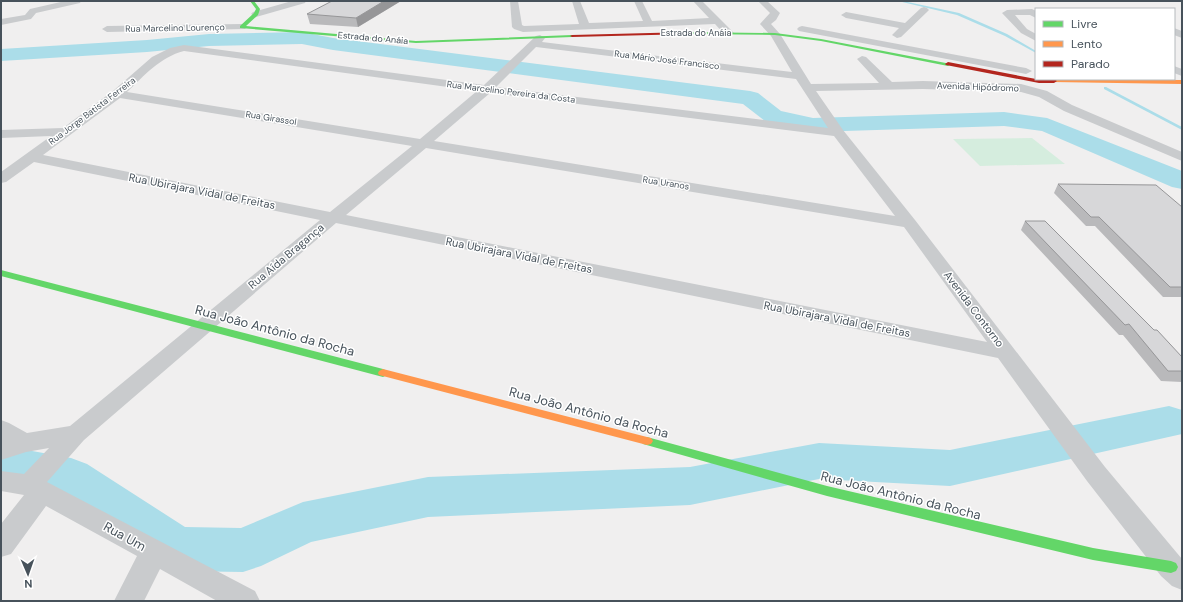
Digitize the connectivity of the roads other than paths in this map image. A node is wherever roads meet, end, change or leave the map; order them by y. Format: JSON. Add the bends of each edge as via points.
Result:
{"nodes":[{"id":1,"x":77,"y":1,"type":"edge"},
{"id":2,"x":252,"y":1,"type":"edge"},
{"id":3,"x":302,"y":1,"type":"edge"},
{"id":4,"x":514,"y":1,"type":"edge"},
{"id":5,"x":576,"y":1,"type":"edge"},
{"id":6,"x":638,"y":1,"type":"edge"},
{"id":7,"x":697,"y":1,"type":"edge"},
{"id":8,"x":762,"y":1,"type":"edge"},
{"id":9,"x":924,"y":10,"type":"dead end"},
{"id":10,"x":256,"y":14,"type":"junction"},
{"id":11,"x":1035,"y":14,"type":"edge"},
{"id":12,"x":846,"y":15,"type":"dead end"},
{"id":13,"x":716,"y":21,"type":"junction"},
{"id":14,"x":1,"y":22,"type":"edge"},
{"id":15,"x":649,"y":24,"type":"junction"},
{"id":16,"x":584,"y":26,"type":"junction"},
{"id":17,"x":906,"y":26,"type":"junction"},
{"id":18,"x":242,"y":27,"type":"junction"},
{"id":19,"x":107,"y":29,"type":"dead end"},
{"id":20,"x":802,"y":29,"type":"dead end"},
{"id":21,"x":729,"y":33,"type":"junction"},
{"id":22,"x":775,"y":34,"type":"junction"},
{"id":23,"x":1035,"y":37,"type":"edge"},
{"id":24,"x":537,"y":41,"type":"junction"},
{"id":25,"x":184,"y":48,"type":"joint"},
{"id":26,"x":885,"y":48,"type":"junction"},
{"id":27,"x":862,"y":59,"type":"dead end"},
{"id":28,"x":1026,"y":71,"type":"dead end"},
{"id":29,"x":800,"y":76,"type":"junction"},
{"id":30,"x":1145,"y":81,"type":"edge"},
{"id":31,"x":1182,"y":82,"type":"edge"},
{"id":32,"x":889,"y":86,"type":"junction"},
{"id":33,"x":808,"y":88,"type":"junction"},
{"id":34,"x":487,"y":89,"type":"junction"},
{"id":35,"x":118,"y":94,"type":"junction"},
{"id":36,"x":834,"y":128,"type":"junction"},
{"id":37,"x":64,"y":132,"type":"junction"},
{"id":38,"x":1,"y":134,"type":"edge"},
{"id":39,"x":424,"y":143,"type":"junction"},
{"id":40,"x":32,"y":157,"type":"junction"},
{"id":41,"x":1182,"y":157,"type":"edge"},
{"id":42,"x":1,"y":179,"type":"edge"},
{"id":43,"x":332,"y":218,"type":"junction"},
{"id":44,"x":909,"y":223,"type":"junction"},
{"id":45,"x":1,"y":273,"type":"edge"},
{"id":46,"x":204,"y":325,"type":"junction"},
{"id":47,"x":1007,"y":353,"type":"junction"},
{"id":48,"x":1,"y":429,"type":"edge"},
{"id":49,"x":70,"y":441,"type":"junction"},
{"id":50,"x":24,"y":443,"type":"junction"},
{"id":51,"x":1,"y":451,"type":"edge"},
{"id":52,"x":1,"y":480,"type":"edge"},
{"id":53,"x":35,"y":484,"type":"junction"},
{"id":54,"x":1,"y":545,"type":"edge"},
{"id":55,"x":154,"y":552,"type":"junction"},
{"id":56,"x":1177,"y":572,"type":"edge"},
{"id":57,"x":129,"y":601,"type":"edge"},
{"id":58,"x":245,"y":601,"type":"edge"}],
"edges":[{"from":1,"to":14,"type":"street","via":[[33,11],[28,17]]},
{"from":2,"to":10,"type":"street","via":[[258,9]]},
{"from":3,"to":10,"type":"street"},
{"from":4,"to":16,"type":"street","via":[[519,28]]},
{"from":5,"to":16,"type":"street"},
{"from":6,"to":15,"type":"street"},
{"from":7,"to":13,"type":"street"},
{"from":8,"to":22,"type":"street","name":"Avenida Contorno","via":[[775,13],[765,24]]},
{"from":9,"to":17,"type":"street"},
{"from":10,"to":18,"type":"street"},
{"from":11,"to":23,"type":"street","via":[[1032,12],[1007,13],[1024,31]]},
{"from":12,"to":17,"type":"street"},
{"from":13,"to":15,"type":"street"},
{"from":13,"to":21,"type":"street"},
{"from":15,"to":16,"type":"street"},
{"from":17,"to":26,"type":"street"},
{"from":18,"to":19,"type":"street","name":"Rua Marcelino Lourenço"},
{"from":18,"to":24,"type":"street","name":"Estrada do Anáia","via":[[393,41]]},
{"from":20,"to":26,"type":"street"},
{"from":21,"to":22,"type":"street","name":"Estrada do Anáia"},
{"from":21,"to":24,"type":"street","name":"Estrada do Anáia","via":[[659,33]]},
{"from":22,"to":26,"type":"street","name":"Estrada do Anáia"},
{"from":22,"to":29,"type":"street","name":"Avenida Contorno"},
{"from":24,"to":29,"type":"street","name":"Rua Mário José Francisco"},
{"from":24,"to":34,"type":"street","name":"Rua Aída Bragança"},
{"from":25,"to":34,"type":"street","name":"Rua Marcelino Pereira da Costa"},
{"from":25,"to":35,"type":"street","name":"Rua Jorge Batista Ferreira","via":[[169,52]]},
{"from":26,"to":28,"type":"street"},
{"from":26,"to":30,"type":"street","name":"Estrada do Anáia","via":[[1039,81]]},
{"from":27,"to":32,"type":"street"},
{"from":29,"to":33,"type":"street","name":"Avenida Contorno"},
{"from":30,"to":31,"type":"street","name":"Estrada do Anáia"},
{"from":32,"to":33,"type":"street","name":"Avenida Hipódromo"},
{"from":32,"to":41,"type":"street","name":"Avenida Hipódromo","via":[[1002,86],[1032,90]]},
{"from":33,"to":36,"type":"street","name":"Avenida Contorno"},
{"from":34,"to":36,"type":"street","name":"Rua Marcelino Pereira da Costa"},
{"from":34,"to":39,"type":"street","name":"Rua Aída Bragança"},
{"from":35,"to":37,"type":"street","name":"Rua Jorge Batista Ferreira"},
{"from":35,"to":39,"type":"street","name":"Rua Girassol"},
{"from":36,"to":44,"type":"street","name":"Avenida Contorno"},
{"from":37,"to":38,"type":"street"},
{"from":37,"to":40,"type":"street","name":"Rua Jorge Batista Ferreira"},
{"from":39,"to":43,"type":"street","name":"Rua Aída Bragança"},
{"from":39,"to":44,"type":"street","name":"Rua Uranos"},
{"from":40,"to":42,"type":"street","name":"Rua Jorge Batista Ferreira"},
{"from":40,"to":43,"type":"street","name":"Rua Ubirajara Vidal de Freitas"},
{"from":43,"to":46,"type":"street","name":"Rua Aída Bragança"},
{"from":43,"to":47,"type":"street","name":"Rua Ubirajara Vidal de Freitas"},
{"from":44,"to":47,"type":"street","name":"Avenida Contorno"},
{"from":45,"to":46,"type":"street","name":"Rua João Antônio da Rocha"},
{"from":46,"to":49,"type":"street","name":"Rua Aída Bragança"},
{"from":46,"to":56,"type":"street","name":"Rua João Antônio da Rocha","via":[[828,491]]},
{"from":47,"to":56,"type":"street","name":"Avenida Contorno","via":[[1096,474]]},
{"from":48,"to":50,"type":"street"},
{"from":49,"to":50,"type":"street"},
{"from":49,"to":53,"type":"street","name":"Rua Aída Bragança"},
{"from":50,"to":51,"type":"street"},
{"from":52,"to":53,"type":"street","name":"Rua Um"},
{"from":53,"to":54,"type":"street","name":"Rua Aída Bragança"},
{"from":53,"to":55,"type":"street","name":"Rua Um"},
{"from":55,"to":57,"type":"street"},
{"from":55,"to":58,"type":"street","name":"Rua Um"}]}
